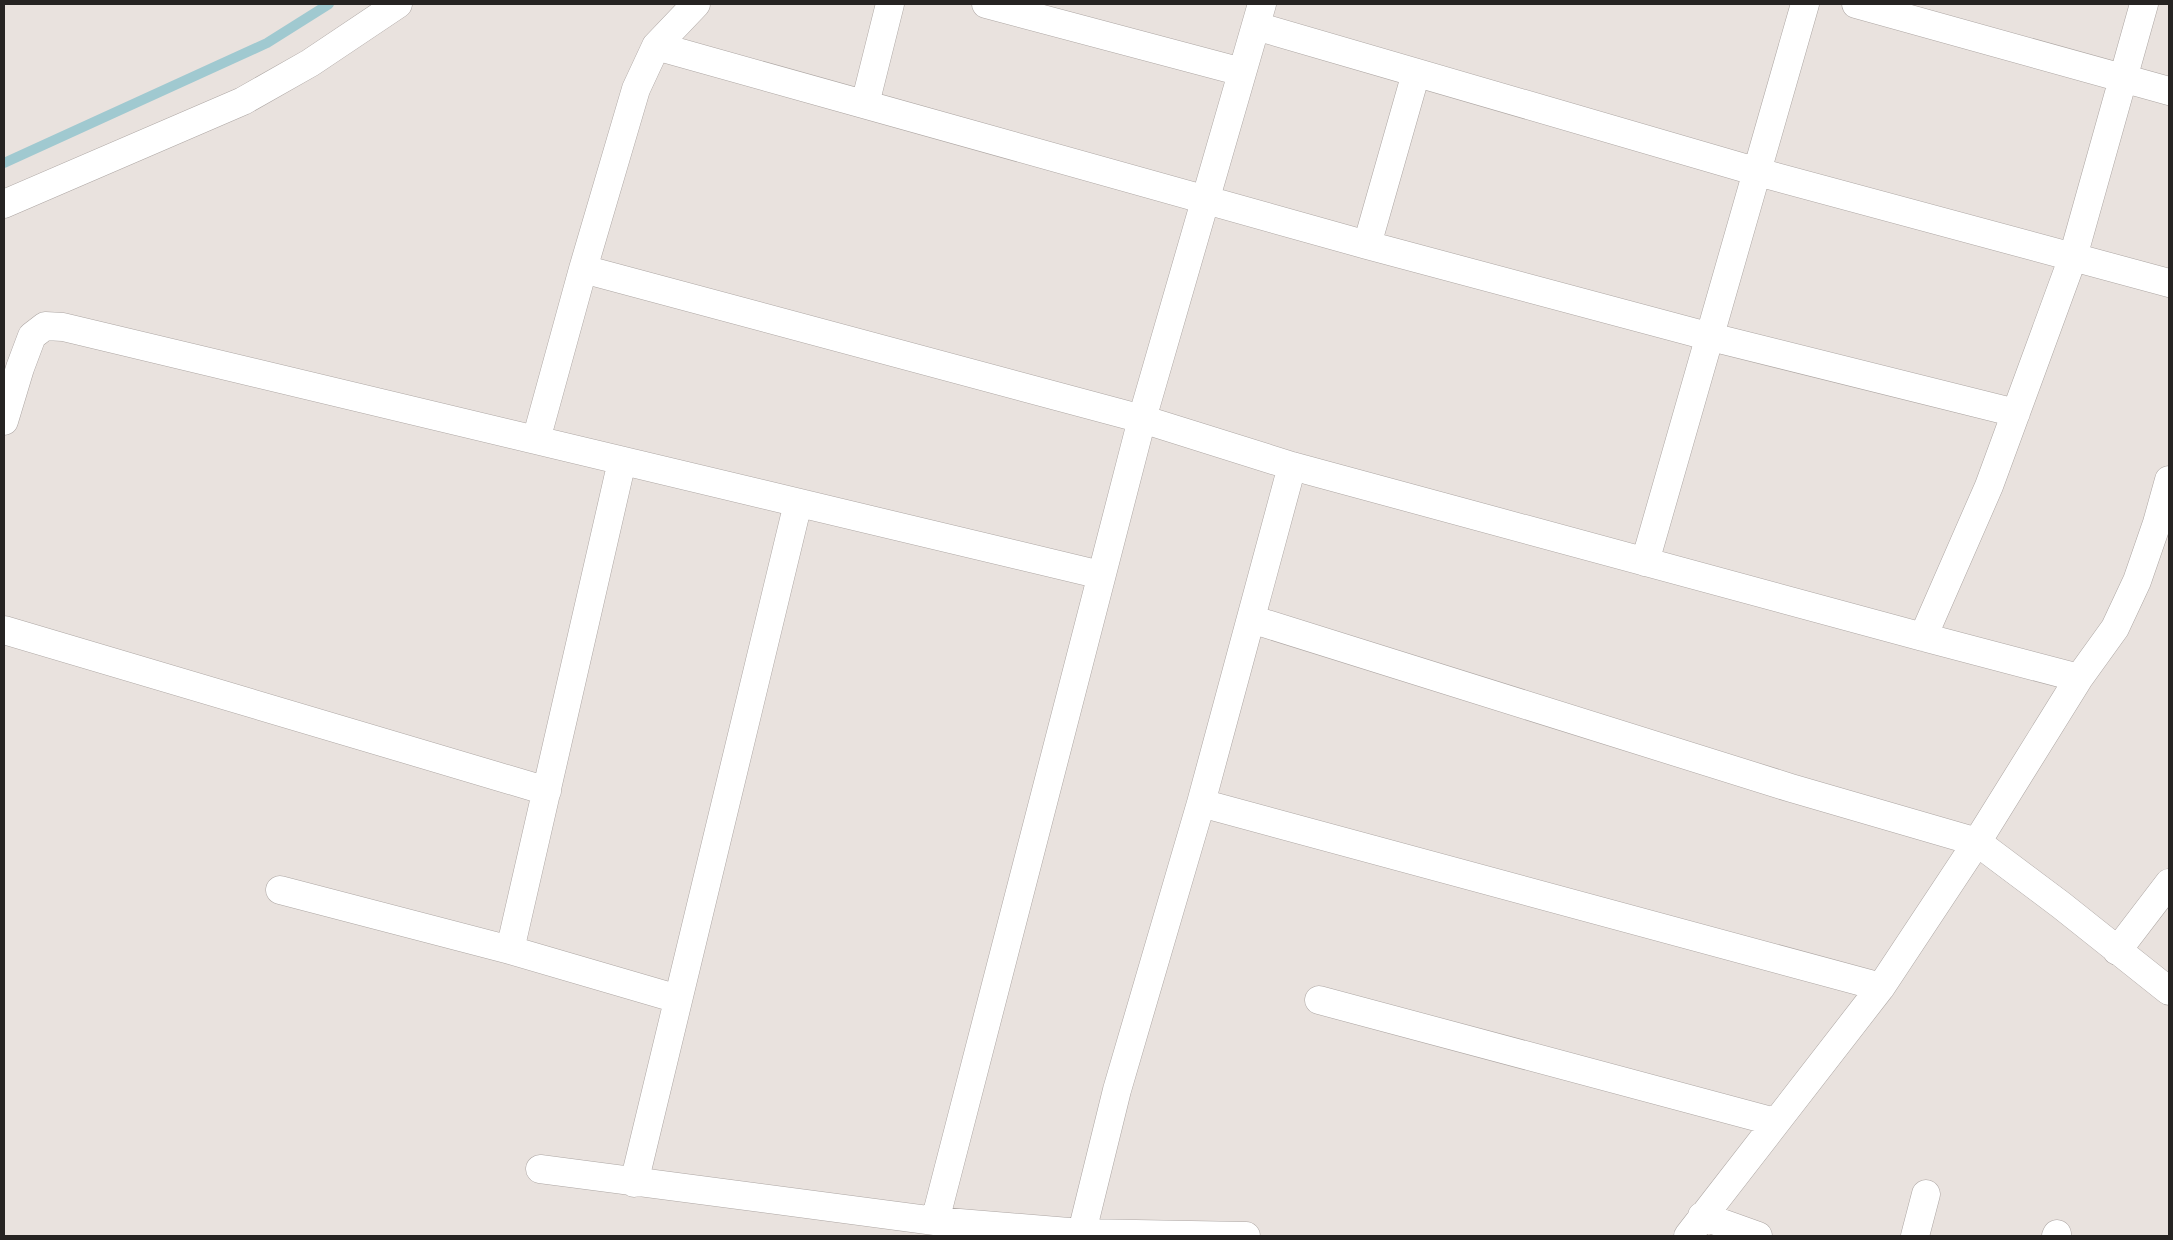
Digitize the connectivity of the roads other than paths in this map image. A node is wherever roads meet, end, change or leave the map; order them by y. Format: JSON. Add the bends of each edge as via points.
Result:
{"nodes":[{"id":1,"x":398,"y":4,"type":"edge"},
{"id":2,"x":696,"y":4,"type":"edge"},
{"id":3,"x":890,"y":4,"type":"edge"},
{"id":4,"x":986,"y":4,"type":"edge"},
{"id":5,"x":1805,"y":4,"type":"edge"},
{"id":6,"x":1856,"y":4,"type":"edge"},
{"id":7,"x":2144,"y":4,"type":"edge"},
{"id":8,"x":1259,"y":15,"type":"edge"},
{"id":9,"x":656,"y":46,"type":"junction"},
{"id":10,"x":1242,"y":72,"type":"junction"},
{"id":11,"x":1416,"y":72,"type":"junction"},
{"id":12,"x":2123,"y":78,"type":"junction"},
{"id":13,"x":2169,"y":91,"type":"edge"},
{"id":14,"x":865,"y":104,"type":"junction"},
{"id":15,"x":1758,"y":172,"type":"junction"},
{"id":16,"x":1206,"y":199,"type":"junction"},
{"id":17,"x":4,"y":204,"type":"edge"},
{"id":18,"x":1367,"y":245,"type":"junction"},
{"id":19,"x":2073,"y":258,"type":"junction"},
{"id":20,"x":583,"y":270,"type":"junction"},
{"id":21,"x":2169,"y":283,"type":"edge"},
{"id":22,"x":1711,"y":337,"type":"junction"},
{"id":23,"x":2016,"y":413,"type":"junction"},
{"id":24,"x":1142,"y":419,"type":"junction"},
{"id":25,"x":4,"y":421,"type":"edge"},
{"id":26,"x":536,"y":440,"type":"junction"},
{"id":27,"x":622,"y":461,"type":"junction"},
{"id":28,"x":1292,"y":466,"type":"junction"},
{"id":29,"x":2169,"y":480,"type":"edge"},
{"id":30,"x":798,"y":503,"type":"junction"},
{"id":31,"x":2163,"y":528,"type":"edge"},
{"id":32,"x":1645,"y":562,"type":"junction"},
{"id":33,"x":1100,"y":575,"type":"junction"},
{"id":34,"x":1251,"y":619,"type":"junction"},
{"id":35,"x":4,"y":630,"type":"edge"},
{"id":36,"x":1923,"y":637,"type":"junction"},
{"id":37,"x":2079,"y":678,"type":"junction"},
{"id":38,"x":547,"y":791,"type":"junction"},
{"id":39,"x":1201,"y":803,"type":"junction"},
{"id":40,"x":1977,"y":842,"type":"junction"},
{"id":41,"x":2169,"y":883,"type":"edge"},
{"id":42,"x":280,"y":890,"type":"dead end"},
{"id":43,"x":510,"y":950,"type":"junction"},
{"id":44,"x":2117,"y":950,"type":"junction"},
{"id":45,"x":1881,"y":987,"type":"junction"},
{"id":46,"x":2169,"y":991,"type":"edge"},
{"id":47,"x":678,"y":999,"type":"junction"},
{"id":48,"x":1319,"y":1000,"type":"dead end"},
{"id":49,"x":1775,"y":1122,"type":"junction"},
{"id":50,"x":540,"y":1169,"type":"dead end"},
{"id":51,"x":634,"y":1183,"type":"junction"},
{"id":52,"x":1926,"y":1194,"type":"dead end"},
{"id":53,"x":935,"y":1221,"type":"junction"},
{"id":54,"x":1695,"y":1226,"type":"edge"},
{"id":55,"x":1081,"y":1234,"type":"edge"},
{"id":56,"x":1246,"y":1236,"type":"edge"},
{"id":57,"x":1758,"y":1236,"type":"edge"},
{"id":58,"x":1915,"y":1236,"type":"edge"}],
"edges":[{"from":1,"to":17,"type":"street","via":[[310,63],[243,101]]},
{"from":2,"to":9,"type":"street"},
{"from":3,"to":14,"type":"street"},
{"from":4,"to":10,"type":"street"},
{"from":5,"to":15,"type":"street"},
{"from":6,"to":12,"type":"street"},
{"from":7,"to":12,"type":"street"},
{"from":8,"to":10,"type":"street"},
{"from":8,"to":11,"type":"street"},
{"from":9,"to":14,"type":"street"},
{"from":9,"to":20,"type":"street","via":[[636,89]]},
{"from":10,"to":16,"type":"street"},
{"from":11,"to":15,"type":"street"},
{"from":11,"to":18,"type":"street"},
{"from":12,"to":13,"type":"street"},
{"from":12,"to":19,"type":"street"},
{"from":14,"to":16,"type":"street"},
{"from":15,"to":19,"type":"street"},
{"from":15,"to":22,"type":"street"},
{"from":16,"to":18,"type":"street"},
{"from":16,"to":24,"type":"street"},
{"from":18,"to":22,"type":"street"},
{"from":19,"to":21,"type":"street"},
{"from":19,"to":23,"type":"street"},
{"from":20,"to":24,"type":"street"},
{"from":20,"to":26,"type":"street"},
{"from":22,"to":23,"type":"street"},
{"from":22,"to":32,"type":"street"},
{"from":23,"to":36,"type":"street","via":[[1989,486]]},
{"from":24,"to":28,"type":"street"},
{"from":24,"to":33,"type":"street"},
{"from":25,"to":26,"type":"street","via":[[32,336],[46,326],[63,327]]},
{"from":26,"to":27,"type":"street"},
{"from":27,"to":30,"type":"street"},
{"from":27,"to":38,"type":"street"},
{"from":28,"to":32,"type":"street"},
{"from":28,"to":34,"type":"street"},
{"from":29,"to":31,"type":"street"},
{"from":30,"to":33,"type":"street"},
{"from":30,"to":47,"type":"street"},
{"from":31,"to":37,"type":"street","via":[[2115,628]]},
{"from":32,"to":36,"type":"street"},
{"from":33,"to":53,"type":"street"},
{"from":34,"to":39,"type":"street"},
{"from":34,"to":40,"type":"street","via":[[1791,788]]},
{"from":35,"to":38,"type":"street"},
{"from":36,"to":37,"type":"street"},
{"from":37,"to":40,"type":"street"},
{"from":38,"to":43,"type":"street"},
{"from":39,"to":45,"type":"street"},
{"from":39,"to":55,"type":"street","via":[[1118,1090]]},
{"from":40,"to":44,"type":"street"},
{"from":40,"to":45,"type":"street"},
{"from":41,"to":44,"type":"street"},
{"from":42,"to":43,"type":"street"},
{"from":43,"to":47,"type":"street"},
{"from":44,"to":46,"type":"street"},
{"from":45,"to":49,"type":"street"},
{"from":47,"to":51,"type":"street"},
{"from":48,"to":49,"type":"street"},
{"from":49,"to":54,"type":"street"},
{"from":50,"to":51,"type":"street"},
{"from":51,"to":53,"type":"street"},
{"from":52,"to":58,"type":"street"},
{"from":53,"to":55,"type":"street"},
{"from":54,"to":57,"type":"street"},
{"from":55,"to":56,"type":"street"}]}
